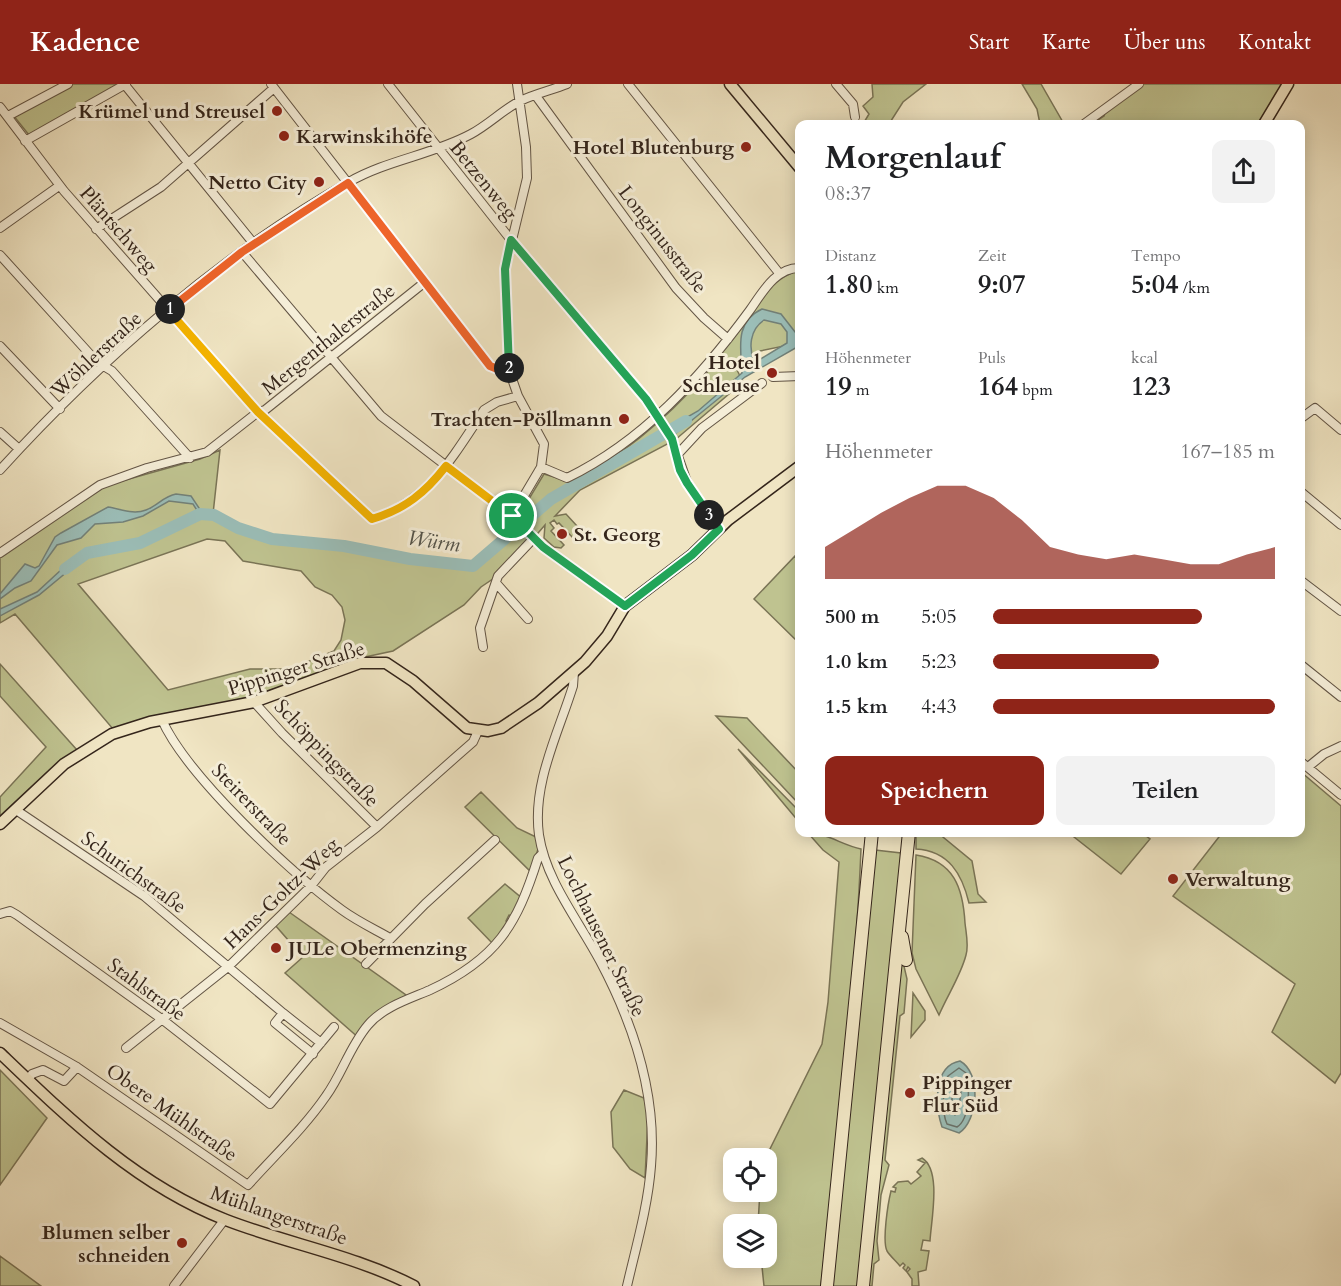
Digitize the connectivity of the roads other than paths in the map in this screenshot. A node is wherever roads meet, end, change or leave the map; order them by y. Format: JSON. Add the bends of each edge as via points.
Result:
{"nodes":[{"id":1,"x":68,"y":84,"type":"edge"},
{"id":2,"x":126,"y":84,"type":"edge"},
{"id":3,"x":388,"y":84,"type":"edge"},
{"id":4,"x":517,"y":84,"type":"edge"},
{"id":5,"x":567,"y":84,"type":"edge"},
{"id":6,"x":628,"y":84,"type":"edge"},
{"id":7,"x":730,"y":84,"type":"edge"},
{"id":8,"x":836,"y":84,"type":"edge"},
{"id":9,"x":1139,"y":84,"type":"edge"},
{"id":10,"x":1288,"y":84,"type":"edge"},
{"id":11,"x":273,"y":86,"type":"edge"},
{"id":12,"x":536,"y":96,"type":"junction"},
{"id":13,"x":519,"y":102,"type":"junction"},
{"id":14,"x":0,"y":107,"type":"edge"},
{"id":15,"x":8,"y":116,"type":"junction"},
{"id":16,"x":855,"y":117,"type":"dead end"},
{"id":17,"x":1090,"y":120,"type":"edge"},
{"id":18,"x":1266,"y":120,"type":"edge"},
{"id":19,"x":25,"y":141,"type":"junction"},
{"id":20,"x":438,"y":149,"type":"junction"},
{"id":21,"x":795,"y":162,"type":"edge"},
{"id":22,"x":189,"y":165,"type":"junction"},
{"id":23,"x":348,"y":183,"type":"junction"},
{"id":24,"x":59,"y":186,"type":"junction"},
{"id":25,"x":0,"y":228,"type":"edge"},
{"id":26,"x":96,"y":229,"type":"junction"},
{"id":27,"x":511,"y":240,"type":"junction"},
{"id":28,"x":254,"y":244,"type":"junction"},
{"id":29,"x":242,"y":252,"type":"junction"},
{"id":30,"x":0,"y":255,"type":"edge"},
{"id":31,"x":795,"y":269,"type":"edge"},
{"id":32,"x":779,"y":273,"type":"junction"},
{"id":33,"x":424,"y":282,"type":"junction"},
{"id":34,"x":168,"y":310,"type":"junction"},
{"id":35,"x":728,"y":339,"type":"junction"},
{"id":36,"x":0,"y":346,"type":"edge"},
{"id":37,"x":332,"y":358,"type":"junction"},
{"id":38,"x":103,"y":366,"type":"junction"},
{"id":39,"x":509,"y":370,"type":"junction"},
{"id":40,"x":795,"y":375,"type":"edge"},
{"id":41,"x":773,"y":377,"type":"dead end"},
{"id":42,"x":762,"y":383,"type":"dead end"},
{"id":43,"x":518,"y":396,"type":"junction"},
{"id":44,"x":60,"y":409,"type":"junction"},
{"id":45,"x":258,"y":412,"type":"junction"},
{"id":46,"x":657,"y":415,"type":"junction"},
{"id":47,"x":1305,"y":415,"type":"edge"},
{"id":48,"x":1341,"y":430,"type":"edge"},
{"id":49,"x":0,"y":432,"type":"edge"},
{"id":50,"x":19,"y":449,"type":"junction"},
{"id":51,"x":677,"y":455,"type":"junction"},
{"id":52,"x":190,"y":458,"type":"junction"},
{"id":53,"x":446,"y":466,"type":"junction"},
{"id":54,"x":541,"y":467,"type":"junction"},
{"id":55,"x":0,"y":470,"type":"edge"},
{"id":56,"x":795,"y":470,"type":"edge"},
{"id":57,"x":1305,"y":495,"type":"edge"},
{"id":58,"x":514,"y":518,"type":"junction"},
{"id":59,"x":1341,"y":525,"type":"edge"},
{"id":60,"x":719,"y":529,"type":"junction"},
{"id":61,"x":534,"y":538,"type":"junction"},
{"id":62,"x":0,"y":553,"type":"edge"},
{"id":63,"x":496,"y":583,"type":"junction"},
{"id":64,"x":1305,"y":584,"type":"edge"},
{"id":65,"x":625,"y":606,"type":"junction"},
{"id":66,"x":1341,"y":611,"type":"edge"},
{"id":67,"x":528,"y":619,"type":"dead end"},
{"id":68,"x":483,"y":647,"type":"dead end"},
{"id":69,"x":1305,"y":668,"type":"edge"},
{"id":70,"x":574,"y":672,"type":"junction"},
{"id":71,"x":1341,"y":697,"type":"edge"},
{"id":72,"x":254,"y":702,"type":"junction"},
{"id":73,"x":162,"y":720,"type":"junction"},
{"id":74,"x":478,"y":731,"type":"junction"},
{"id":75,"x":1341,"y":746,"type":"edge"},
{"id":76,"x":1305,"y":765,"type":"edge"},
{"id":77,"x":1308,"y":767,"type":"junction"},
{"id":78,"x":1341,"y":795,"type":"edge"},
{"id":79,"x":16,"y":810,"type":"junction"},
{"id":80,"x":0,"y":824,"type":"edge"},
{"id":81,"x":377,"y":827,"type":"junction"},
{"id":82,"x":871,"y":837,"type":"edge"},
{"id":83,"x":909,"y":837,"type":"edge"},
{"id":84,"x":495,"y":840,"type":"dead end"},
{"id":85,"x":543,"y":854,"type":"junction"},
{"id":86,"x":311,"y":886,"type":"junction"},
{"id":87,"x":0,"y":914,"type":"edge"},
{"id":88,"x":899,"y":924,"type":"junction"},
{"id":89,"x":390,"y":938,"type":"junction"},
{"id":90,"x":906,"y":960,"type":"dead end"},
{"id":91,"x":366,"y":964,"type":"dead end"},
{"id":92,"x":229,"y":966,"type":"junction"},
{"id":93,"x":283,"y":1013,"type":"junction"},
{"id":94,"x":163,"y":1020,"type":"junction"},
{"id":95,"x":0,"y":1023,"type":"edge"},
{"id":96,"x":334,"y":1028,"type":"dead end"},
{"id":97,"x":321,"y":1043,"type":"junction"},
{"id":98,"x":126,"y":1048,"type":"dead end"},
{"id":99,"x":0,"y":1053,"type":"edge"},
{"id":100,"x":313,"y":1054,"type":"junction"},
{"id":101,"x":77,"y":1067,"type":"junction"},
{"id":102,"x":28,"y":1080,"type":"junction"},
{"id":103,"x":225,"y":1219,"type":"junction"},
{"id":104,"x":174,"y":1286,"type":"edge"},
{"id":105,"x":414,"y":1286,"type":"edge"},
{"id":106,"x":627,"y":1286,"type":"edge"},
{"id":107,"x":827,"y":1286,"type":"edge"},
{"id":108,"x":863,"y":1286,"type":"edge"}],
"edges":[{"from":1,"to":15,"type":"street"},
{"from":2,"to":19,"type":"street"},
{"from":2,"to":22,"type":"street"},
{"from":3,"to":20,"type":"street","name":"Betzenweg"},
{"from":4,"to":13,"type":"street"},
{"from":5,"to":12,"type":"street","name":"Wöhlerstraße"},
{"from":6,"to":32,"type":"street"},
{"from":7,"to":21,"type":"main road"},
{"from":8,"to":16,"type":"street","via":[[853,104]]},
{"from":9,"to":17,"type":"street"},
{"from":10,"to":18,"type":"main road"},
{"from":11,"to":22,"type":"street"},
{"from":11,"to":23,"type":"street"},
{"from":12,"to":13,"type":"street","name":"Wöhlerstraße"},
{"from":12,"to":35,"type":"street","name":"Longinusstraße","via":[[670,279]]},
{"from":13,"to":20,"type":"street","name":"Wöhlerstraße","via":[[471,135]]},
{"from":13,"to":27,"type":"street","via":[[527,178]]},
{"from":14,"to":15,"type":"street","name":"Pläntschweg"},
{"from":15,"to":19,"type":"street","name":"Pläntschweg"},
{"from":19,"to":24,"type":"street","name":"Pläntschweg"},
{"from":20,"to":23,"type":"street","name":"Wöhlerstraße","via":[[370,171]]},
{"from":20,"to":27,"type":"street","name":"Betzenweg"},
{"from":22,"to":26,"type":"street"},
{"from":22,"to":28,"type":"street"},
{"from":23,"to":28,"type":"street","name":"Wöhlerstraße"},
{"from":23,"to":33,"type":"street"},
{"from":24,"to":25,"type":"street"},
{"from":24,"to":26,"type":"street","name":"Pläntschweg"},
{"from":26,"to":34,"type":"street","name":"Pläntschweg"},
{"from":27,"to":39,"type":"street","via":[[505,269]]},
{"from":27,"to":46,"type":"street","name":"Betzenweg"},
{"from":28,"to":29,"type":"street","name":"Wöhlerstraße"},
{"from":29,"to":34,"type":"street","name":"Wöhlerstraße"},
{"from":29,"to":37,"type":"street"},
{"from":30,"to":38,"type":"street"},
{"from":31,"to":32,"type":"street"},
{"from":32,"to":35,"type":"street"},
{"from":33,"to":37,"type":"street","name":"Mergenthalerstraße"},
{"from":33,"to":39,"type":"street","via":[[490,366]]},
{"from":34,"to":38,"type":"street","name":"Wöhlerstraße"},
{"from":34,"to":45,"type":"street","name":"Pläntschweg"},
{"from":35,"to":46,"type":"street"},
{"from":36,"to":44,"type":"street"},
{"from":37,"to":45,"type":"street","name":"Mergenthalerstraße"},
{"from":37,"to":53,"type":"street","via":[[381,416]]},
{"from":38,"to":44,"type":"street","name":"Wöhlerstraße"},
{"from":38,"to":52,"type":"street","via":[[119,378]]},
{"from":39,"to":43,"type":"street"},
{"from":40,"to":41,"type":"street"},
{"from":42,"to":51,"type":"street","via":[[702,428]]},
{"from":43,"to":53,"type":"street","via":[[484,410]]},
{"from":43,"to":54,"type":"street","via":[[544,444]]},
{"from":44,"to":50,"type":"street","name":"Wöhlerstraße"},
{"from":45,"to":52,"type":"street","name":"Mergenthalerstraße","via":[[207,452]]},
{"from":45,"to":53,"type":"street","name":"Pläntschweg","via":[[372,519],[416,499]]},
{"from":46,"to":51,"type":"street","name":"Betzenweg"},
{"from":46,"to":54,"type":"street","via":[[617,450],[567,478]]},
{"from":47,"to":48,"type":"street","via":[[1315,408]]},
{"from":49,"to":50,"type":"street"},
{"from":50,"to":55,"type":"street","name":"Wöhlerstraße"},
{"from":51,"to":60,"type":"street","name":"Betzenweg","via":[[687,483]]},
{"from":52,"to":62,"type":"street","name":"Mergenthalerstraße","via":[[100,485]]},
{"from":53,"to":58,"type":"street"},
{"from":54,"to":58,"type":"street"},
{"from":56,"to":60,"type":"main road"},
{"from":57,"to":59,"type":"street"},
{"from":58,"to":61,"type":"street"},
{"from":60,"to":65,"type":"main road","via":[[692,555]]},
{"from":61,"to":63,"type":"street"},
{"from":61,"to":65,"type":"street"},
{"from":63,"to":67,"type":"street"},
{"from":63,"to":68,"type":"street","via":[[480,628]]},
{"from":64,"to":66,"type":"street"},
{"from":65,"to":70,"type":"main road","via":[[598,648]]},
{"from":69,"to":71,"type":"street"},
{"from":70,"to":74,"type":"main road","via":[[511,723]]},
{"from":70,"to":85,"type":"street","name":"Lochhausener Straße","via":[[540,793],[538,827]]},
{"from":72,"to":73,"type":"main road","name":"Pippinger Straße"},
{"from":72,"to":74,"type":"main road","name":"Pippinger Straße","via":[[360,663],[386,663],[467,728]]},
{"from":72,"to":81,"type":"street","name":"Schöppingstraße"},
{"from":73,"to":79,"type":"main road","name":"Pippinger Straße","via":[[98,740],[64,764]]},
{"from":73,"to":86,"type":"street","name":"Steirerstraße","via":[[168,734],[220,797]]},
{"from":74,"to":81,"type":"street","name":"Hans-Goltz-Weg","via":[[473,742]]},
{"from":75,"to":77,"type":"street"},
{"from":76,"to":77,"type":"street"},
{"from":77,"to":78,"type":"street"},
{"from":79,"to":80,"type":"main road","name":"Pippinger Straße"},
{"from":79,"to":92,"type":"street","name":"Schurichstraße","via":[[144,896]]},
{"from":81,"to":86,"type":"street","name":"Hans-Goltz-Weg","via":[[326,867]]},
{"from":82,"to":107,"type":"highway"},
{"from":83,"to":88,"type":"highway"},
{"from":84,"to":89,"type":"street"},
{"from":85,"to":101,"type":"street","name":"Obere Mühlstraße","via":[[506,934],[467,968],[393,1006],[368,1025],[318,1107],[248,1185]]},
{"from":85,"to":106,"type":"street","name":"Lochhausener Straße","via":[[605,971],[643,1071],[651,1114],[651,1167]]},
{"from":86,"to":89,"type":"street","name":"Steirerstraße","via":[[345,912]]},
{"from":86,"to":92,"type":"street","name":"Hans-Goltz-Weg"},
{"from":87,"to":94,"type":"street","name":"Stahlstraße","via":[[10,911],[17,915]]},
{"from":88,"to":90,"type":"highway"},
{"from":88,"to":108,"type":"highway"},
{"from":89,"to":91,"type":"street"},
{"from":92,"to":93,"type":"street","name":"Schurichstraße"},
{"from":92,"to":94,"type":"street","name":"Hans-Goltz-Weg"},
{"from":93,"to":97,"type":"street","name":"Schurichstraße"},
{"from":93,"to":100,"type":"street","via":[[275,1023]]},
{"from":94,"to":98,"type":"street","name":"Hans-Goltz-Weg"},
{"from":94,"to":100,"type":"street","name":"Stahlstraße","via":[[270,1104]]},
{"from":95,"to":101,"type":"street","name":"Obere Mühlstraße"},
{"from":96,"to":97,"type":"street"},
{"from":97,"to":100,"type":"street"},
{"from":99,"to":102,"type":"main road","name":"Mühlangerstraße"},
{"from":101,"to":102,"type":"street","name":"Obere Mühlstraße","via":[[64,1081],[43,1070]]},
{"from":102,"to":103,"type":"main road","name":"Mühlangerstraße","via":[[80,1129],[129,1167]]},
{"from":103,"to":104,"type":"street"},
{"from":103,"to":105,"type":"main road","name":"Mühlangerstraße","via":[[360,1262]]}]}
